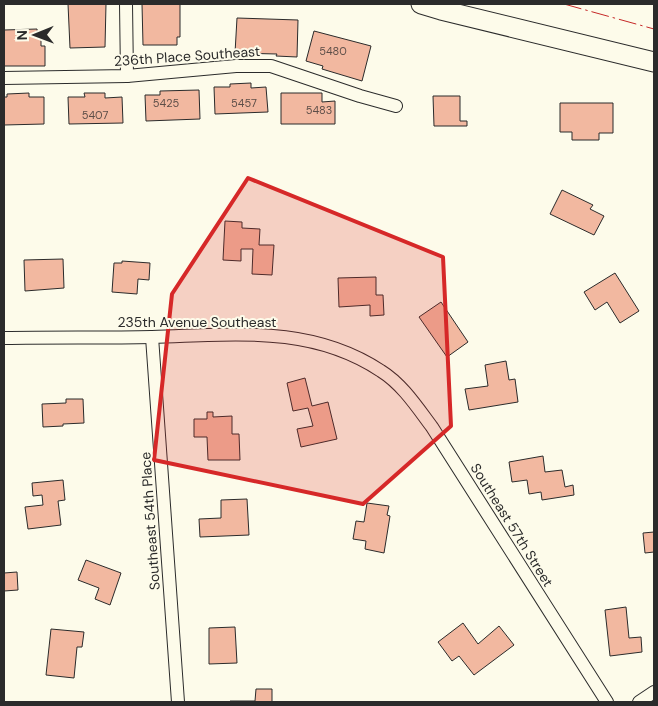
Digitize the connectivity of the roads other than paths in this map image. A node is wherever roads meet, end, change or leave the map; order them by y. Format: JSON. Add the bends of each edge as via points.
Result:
{"nodes":[{"id":1,"x":126,"y":4,"type":"edge"},
{"id":2,"x":421,"y":4,"type":"edge"},
{"id":3,"x":654,"y":62,"type":"edge"},
{"id":4,"x":127,"y":76,"type":"junction"},
{"id":5,"x":4,"y":78,"type":"edge"},
{"id":6,"x":396,"y":106,"type":"dead end"},
{"id":7,"x":152,"y":337,"type":"junction"},
{"id":8,"x":4,"y":338,"type":"edge"},
{"id":9,"x":383,"y":372,"type":"joint"},
{"id":10,"x":654,"y":692,"type":"edge"},
{"id":11,"x":178,"y":702,"type":"edge"},
{"id":12,"x":607,"y":702,"type":"edge"},
{"id":13,"x":640,"y":702,"type":"edge"}],
"edges":[{"from":1,"to":4,"type":"street"},
{"from":2,"to":3,"type":"main road"},
{"from":4,"to":5,"type":"street","name":"236th Place Southeast"},
{"from":4,"to":6,"type":"street","name":"236th Place Southeast","via":[[271,66]]},
{"from":7,"to":8,"type":"street","name":"235th Avenue Southeast"},
{"from":7,"to":9,"type":"street","name":"235th Avenue Southeast","via":[[244,334],[295,337],[328,345]]},
{"from":7,"to":11,"type":"street","name":"Southeast 54th Place"},
{"from":9,"to":12,"type":"street","name":"Southeast 57th Street","via":[[404,391],[432,426]]},
{"from":10,"to":13,"type":"street"}]}
